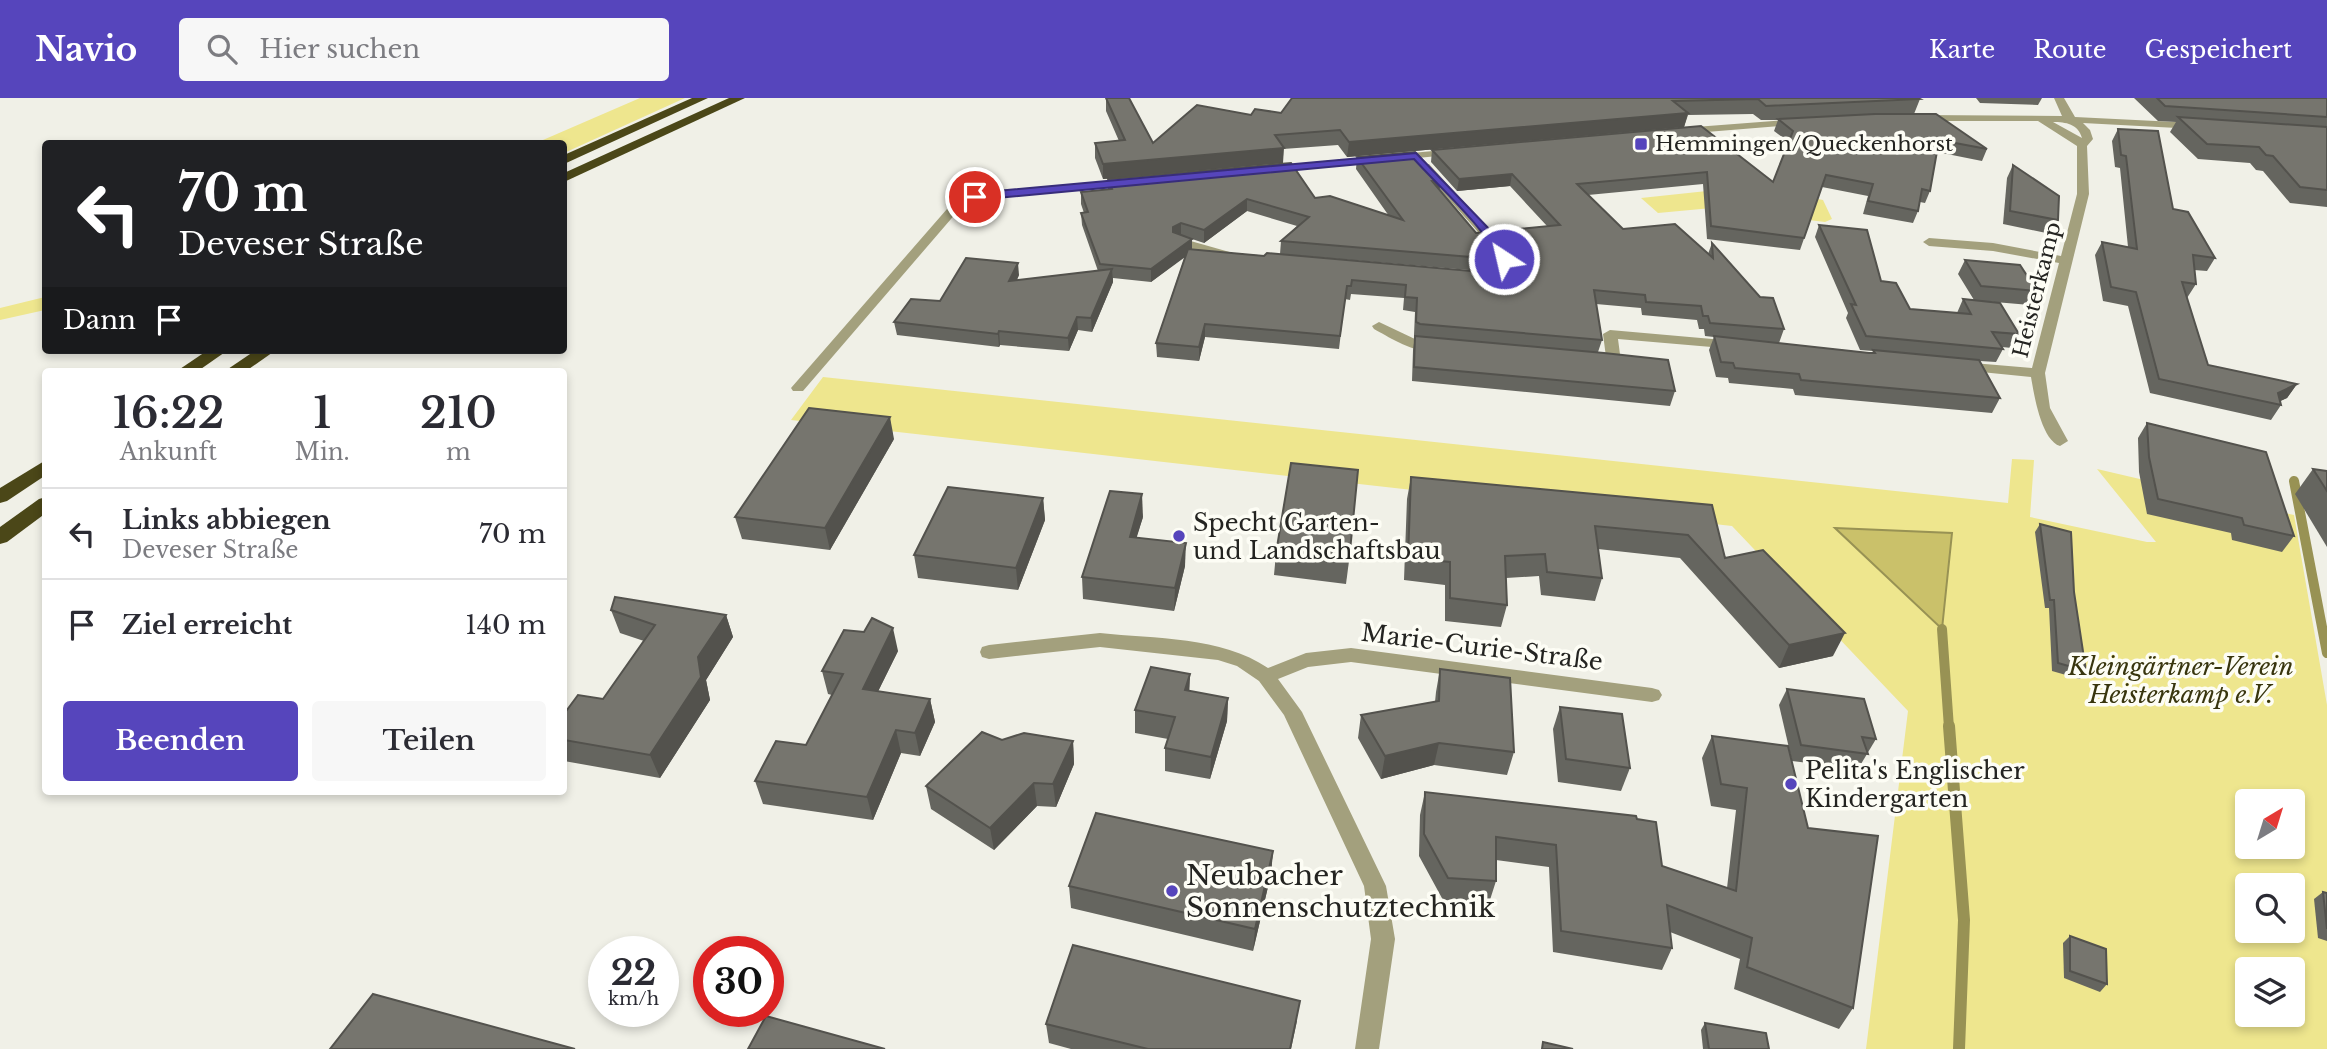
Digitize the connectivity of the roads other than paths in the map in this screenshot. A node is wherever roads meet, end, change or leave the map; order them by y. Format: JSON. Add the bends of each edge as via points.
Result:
{"nodes":[{"id":1,"x":702,"y":98,"type":"edge"},
{"id":2,"x":739,"y":98,"type":"edge"},
{"id":3,"x":2059,"y":98,"type":"edge"},
{"id":4,"x":1909,"y":118,"type":"edge"},
{"id":5,"x":2042,"y":118,"type":"junction"},
{"id":6,"x":2073,"y":120,"type":"junction"},
{"id":7,"x":1817,"y":121,"type":"edge"},
{"id":8,"x":2211,"y":127,"type":"edge"},
{"id":9,"x":1671,"y":132,"type":"edge"},
{"id":10,"x":2082,"y":145,"type":"junction"},
{"id":11,"x":1474,"y":150,"type":"edge"},
{"id":12,"x":1416,"y":156,"type":"junction"},
{"id":13,"x":567,"y":159,"type":"edge"},
{"id":14,"x":1256,"y":170,"type":"edge"},
{"id":15,"x":567,"y":177,"type":"edge"},
{"id":16,"x":1149,"y":180,"type":"edge"},
{"id":17,"x":1180,"y":242,"type":"edge"},
{"id":18,"x":1928,"y":242,"type":"dead end"},
{"id":19,"x":1244,"y":258,"type":"edge"},
{"id":20,"x":2067,"y":261,"type":"junction"},
{"id":21,"x":1469,"y":277,"type":"edge"},
{"id":22,"x":1379,"y":326,"type":"dead end"},
{"id":23,"x":1749,"y":347,"type":"edge"},
{"id":24,"x":1454,"y":348,"type":"edge"},
{"id":25,"x":214,"y":354,"type":"edge"},
{"id":26,"x":262,"y":354,"type":"edge"},
{"id":27,"x":1588,"y":360,"type":"edge"},
{"id":28,"x":1944,"y":364,"type":"edge"},
{"id":29,"x":191,"y":368,"type":"edge"},
{"id":30,"x":239,"y":368,"type":"edge"},
{"id":31,"x":2038,"y":373,"type":"junction"},
{"id":32,"x":798,"y":388,"type":"dead end"},
{"id":33,"x":2060,"y":441,"type":"dead end"},
{"id":34,"x":42,"y":469,"type":"edge"},
{"id":35,"x":0,"y":497,"type":"edge"},
{"id":36,"x":42,"y":506,"type":"edge"},
{"id":37,"x":0,"y":537,"type":"edge"},
{"id":38,"x":989,"y":652,"type":"dead end"},
{"id":39,"x":1266,"y":677,"type":"junction"},
{"id":40,"x":1652,"y":695,"type":"dead end"},
{"id":41,"x":1367,"y":1049,"type":"edge"}],
"edges":[{"from":1,"to":13,"type":"highway"},
{"from":2,"to":15,"type":"highway"},
{"from":3,"to":6,"type":"street"},
{"from":4,"to":5,"type":"street"},
{"from":5,"to":6,"type":"street"},
{"from":5,"to":10,"type":"street"},
{"from":6,"to":8,"type":"street"},
{"from":6,"to":10,"type":"street","name":"Heisterkamp","via":[[2086,132],[2088,139]]},
{"from":7,"to":9,"type":"street"},
{"from":10,"to":20,"type":"street","name":"Heisterkamp","via":[[2083,194]]},
{"from":11,"to":12,"type":"street"},
{"from":12,"to":14,"type":"street"},
{"from":12,"to":21,"type":"street","via":[[1502,251],[1500,268]]},
{"from":16,"to":32,"type":"street","via":[[952,199],[953,209]]},
{"from":17,"to":19,"type":"street"},
{"from":18,"to":20,"type":"street","via":[[1993,247]]},
{"from":20,"to":31,"type":"street","name":"Heisterkamp"},
{"from":22,"to":24,"type":"street","via":[[1414,344]]},
{"from":23,"to":27,"type":"street","via":[[1610,334],[1614,362]]},
{"from":25,"to":29,"type":"highway"},
{"from":26,"to":30,"type":"highway"},
{"from":28,"to":31,"type":"street"},
{"from":31,"to":33,"type":"street","name":"Heisterkamp","via":[[2043,408]]},
{"from":34,"to":35,"type":"highway"},
{"from":36,"to":37,"type":"highway"},
{"from":38,"to":39,"type":"street","via":[[1100,640],[1218,653],[1244,662]]},
{"from":39,"to":40,"type":"street","name":"Marie-Curie-Straße","via":[[1306,660],[1351,655]]},
{"from":39,"to":41,"type":"street","via":[[1292,712],[1375,886],[1383,939]]}]}
